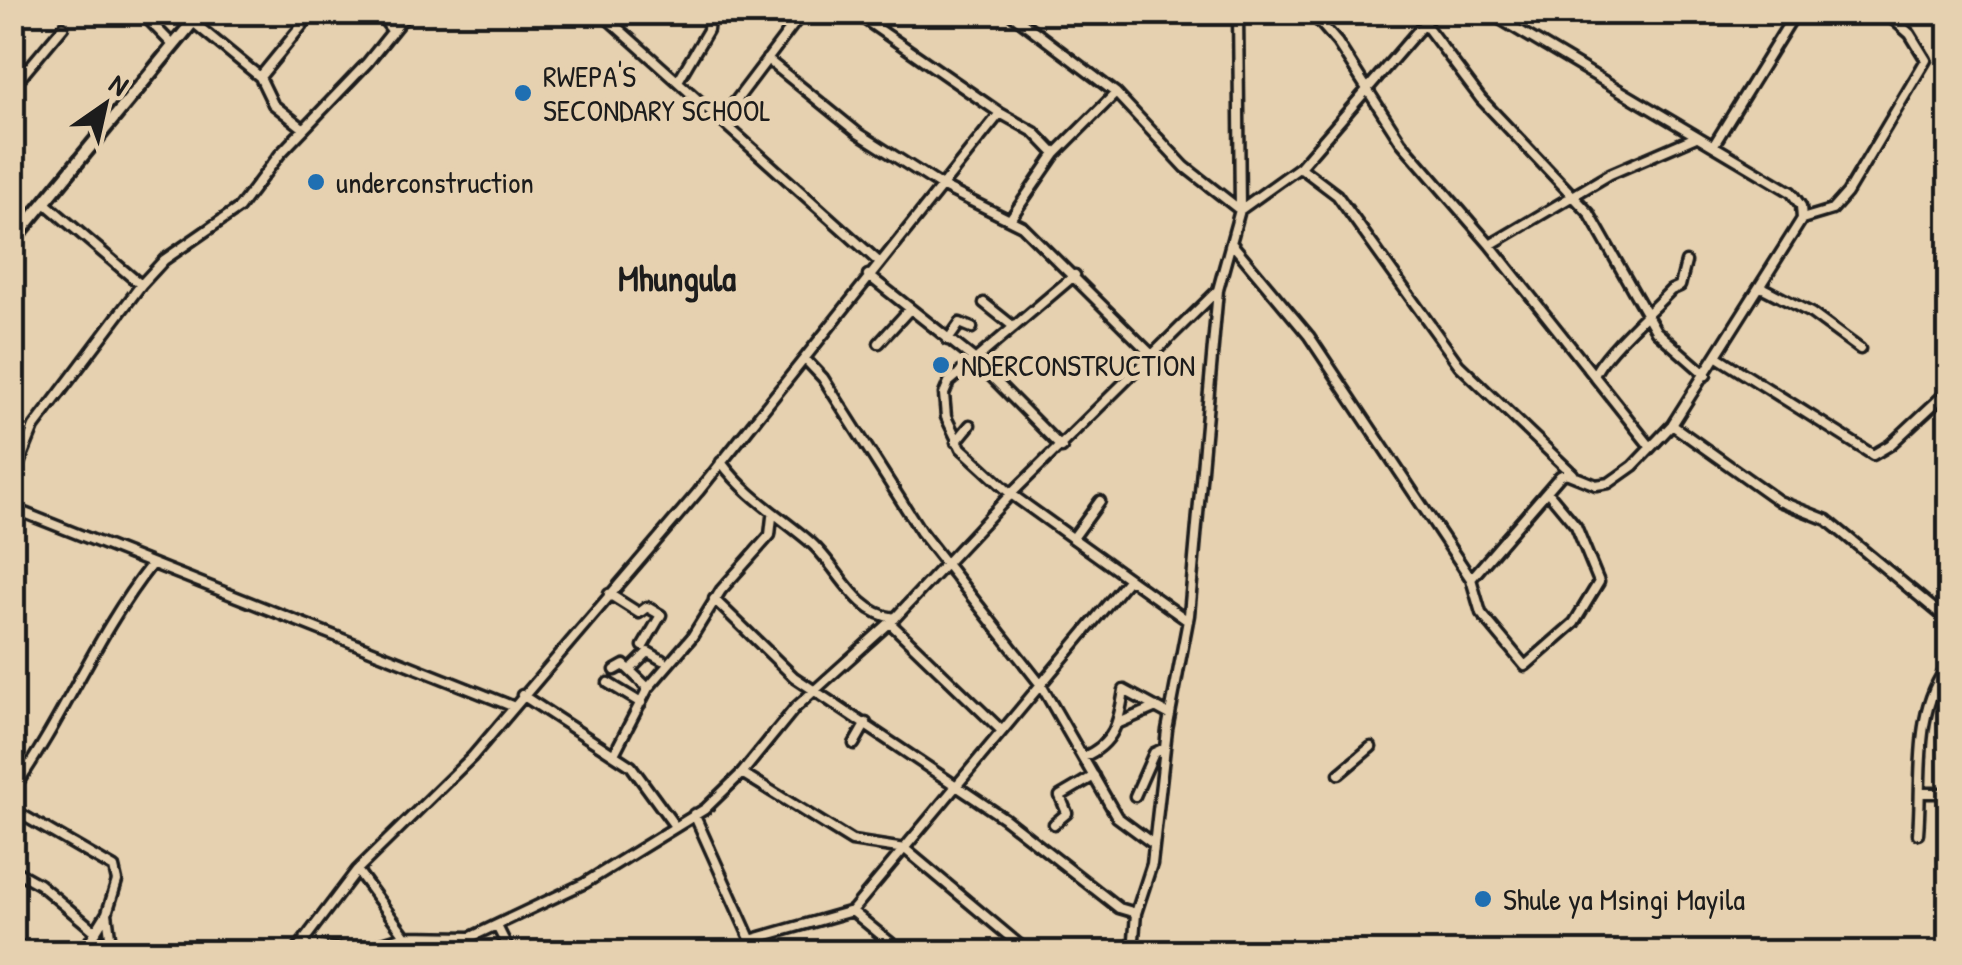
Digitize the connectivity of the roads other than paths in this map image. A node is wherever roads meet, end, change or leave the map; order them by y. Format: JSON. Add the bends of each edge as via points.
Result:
{"nodes":[{"id":1,"x":141,"y":12,"type":"edge"},
{"id":2,"x":313,"y":12,"type":"edge"},
{"id":3,"x":378,"y":12,"type":"edge"},
{"id":4,"x":408,"y":12,"type":"edge"},
{"id":5,"x":600,"y":12,"type":"edge"},
{"id":6,"x":702,"y":12,"type":"edge"},
{"id":7,"x":803,"y":12,"type":"edge"},
{"id":8,"x":854,"y":12,"type":"edge"},
{"id":9,"x":1008,"y":12,"type":"edge"},
{"id":10,"x":1238,"y":12,"type":"edge"},
{"id":11,"x":1311,"y":12,"type":"edge"},
{"id":12,"x":1434,"y":12,"type":"edge"},
{"id":13,"x":1488,"y":12,"type":"edge"},
{"id":14,"x":1796,"y":12,"type":"edge"},
{"id":15,"x":1884,"y":12,"type":"edge"},
{"id":16,"x":1504,"y":16,"type":"edge"},
{"id":17,"x":196,"y":17,"type":"edge"},
{"id":18,"x":1424,"y":23,"type":"junction"},
{"id":19,"x":63,"y":27,"type":"dead end"},
{"id":20,"x":392,"y":29,"type":"junction"},
{"id":21,"x":172,"y":45,"type":"junction"},
{"id":22,"x":767,"y":59,"type":"junction"},
{"id":23,"x":260,"y":77,"type":"junction"},
{"id":24,"x":678,"y":81,"type":"junction"},
{"id":25,"x":12,"y":88,"type":"edge"},
{"id":26,"x":1368,"y":88,"type":"junction"},
{"id":27,"x":1116,"y":93,"type":"junction"},
{"id":28,"x":1000,"y":112,"type":"junction"},
{"id":29,"x":713,"y":114,"type":"junction"},
{"id":30,"x":304,"y":128,"type":"junction"},
{"id":31,"x":1696,"y":137,"type":"junction"},
{"id":32,"x":1715,"y":144,"type":"junction"},
{"id":33,"x":1056,"y":154,"type":"junction"},
{"id":34,"x":1300,"y":167,"type":"junction"},
{"id":35,"x":944,"y":187,"type":"junction"},
{"id":36,"x":12,"y":188,"type":"edge"},
{"id":37,"x":1574,"y":197,"type":"junction"},
{"id":38,"x":45,"y":202,"type":"junction"},
{"id":39,"x":1240,"y":210,"type":"junction"},
{"id":40,"x":1011,"y":218,"type":"junction"},
{"id":41,"x":1802,"y":219,"type":"junction"},
{"id":42,"x":29,"y":222,"type":"junction"},
{"id":43,"x":12,"y":242,"type":"edge"},
{"id":44,"x":1232,"y":245,"type":"junction"},
{"id":45,"x":1490,"y":245,"type":"junction"},
{"id":46,"x":1686,"y":262,"type":"dead end"},
{"id":47,"x":880,"y":263,"type":"junction"},
{"id":48,"x":1074,"y":274,"type":"junction"},
{"id":49,"x":868,"y":275,"type":"junction"},
{"id":50,"x":142,"y":285,"type":"junction"},
{"id":51,"x":1761,"y":287,"type":"junction"},
{"id":52,"x":1218,"y":290,"type":"junction"},
{"id":53,"x":984,"y":303,"type":"dead end"},
{"id":54,"x":909,"y":310,"type":"junction"},
{"id":55,"x":1646,"y":318,"type":"junction"},
{"id":56,"x":1014,"y":327,"type":"junction"},
{"id":57,"x":972,"y":328,"type":"dead end"},
{"id":58,"x":948,"y":340,"type":"junction"},
{"id":59,"x":879,"y":342,"type":"dead end"},
{"id":60,"x":1860,"y":349,"type":"dead end"},
{"id":61,"x":1152,"y":355,"type":"junction"},
{"id":62,"x":805,"y":358,"type":"junction"},
{"id":63,"x":1718,"y":358,"type":"junction"},
{"id":64,"x":974,"y":360,"type":"junction"},
{"id":65,"x":1594,"y":374,"type":"junction"},
{"id":66,"x":1706,"y":375,"type":"junction"},
{"id":67,"x":1950,"y":389,"type":"edge"},
{"id":68,"x":1672,"y":425,"type":"junction"},
{"id":69,"x":970,"y":426,"type":"dead end"},
{"id":70,"x":956,"y":442,"type":"junction"},
{"id":71,"x":1649,"y":445,"type":"junction"},
{"id":72,"x":1062,"y":448,"type":"junction"},
{"id":73,"x":722,"y":462,"type":"junction"},
{"id":74,"x":1575,"y":476,"type":"junction"},
{"id":75,"x":12,"y":481,"type":"edge"},
{"id":76,"x":1547,"y":491,"type":"junction"},
{"id":77,"x":1011,"y":494,"type":"junction"},
{"id":78,"x":1100,"y":502,"type":"dead end"},
{"id":79,"x":14,"y":513,"type":"edge"},
{"id":80,"x":772,"y":517,"type":"junction"},
{"id":81,"x":1074,"y":537,"type":"junction"},
{"id":82,"x":945,"y":564,"type":"junction"},
{"id":83,"x":150,"y":565,"type":"junction"},
{"id":84,"x":1471,"y":579,"type":"junction"},
{"id":85,"x":1128,"y":580,"type":"junction"},
{"id":86,"x":609,"y":594,"type":"junction"},
{"id":87,"x":714,"y":599,"type":"junction"},
{"id":88,"x":893,"y":620,"type":"junction"},
{"id":89,"x":1188,"y":622,"type":"junction"},
{"id":90,"x":1950,"y":622,"type":"edge"},
{"id":91,"x":643,"y":646,"type":"dead end"},
{"id":92,"x":662,"y":660,"type":"dead end"},
{"id":93,"x":1950,"y":663,"type":"edge"},
{"id":94,"x":615,"y":670,"type":"dead end"},
{"id":95,"x":630,"y":670,"type":"junction"},
{"id":96,"x":608,"y":683,"type":"dead end"},
{"id":97,"x":1041,"y":685,"type":"junction"},
{"id":98,"x":648,"y":688,"type":"junction"},
{"id":99,"x":816,"y":690,"type":"junction"},
{"id":100,"x":522,"y":695,"type":"junction"},
{"id":101,"x":641,"y":703,"type":"junction"},
{"id":102,"x":512,"y":706,"type":"junction"},
{"id":103,"x":1156,"y":707,"type":"junction"},
{"id":104,"x":1170,"y":715,"type":"junction"},
{"id":105,"x":1119,"y":722,"type":"junction"},
{"id":106,"x":866,"y":723,"type":"junction"},
{"id":107,"x":1000,"y":729,"type":"junction"},
{"id":108,"x":854,"y":744,"type":"dead end"},
{"id":109,"x":1371,"y":747,"type":"dead end"},
{"id":110,"x":1164,"y":748,"type":"junction"},
{"id":111,"x":614,"y":754,"type":"junction"},
{"id":112,"x":1083,"y":757,"type":"junction"},
{"id":113,"x":742,"y":773,"type":"junction"},
{"id":114,"x":1339,"y":774,"type":"dead end"},
{"id":115,"x":1094,"y":776,"type":"junction"},
{"id":116,"x":953,"y":786,"type":"junction"},
{"id":117,"x":12,"y":791,"type":"edge"},
{"id":118,"x":1921,"y":793,"type":"junction"},
{"id":119,"x":1950,"y":794,"type":"edge"},
{"id":120,"x":1136,"y":796,"type":"dead end"},
{"id":121,"x":12,"y":809,"type":"edge"},
{"id":122,"x":694,"y":814,"type":"junction"},
{"id":123,"x":1054,"y":824,"type":"dead end"},
{"id":124,"x":674,"y":825,"type":"junction"},
{"id":125,"x":1918,"y":834,"type":"dead end"},
{"id":126,"x":1152,"y":843,"type":"junction"},
{"id":127,"x":905,"y":849,"type":"junction"},
{"id":128,"x":12,"y":869,"type":"edge"},
{"id":129,"x":357,"y":870,"type":"junction"},
{"id":130,"x":852,"y":911,"type":"junction"},
{"id":131,"x":106,"y":913,"type":"junction"},
{"id":132,"x":1136,"y":913,"type":"junction"},
{"id":133,"x":497,"y":926,"type":"junction"},
{"id":134,"x":96,"y":932,"type":"junction"},
{"id":135,"x":405,"y":936,"type":"junction"},
{"id":136,"x":471,"y":937,"type":"junction"},
{"id":137,"x":12,"y":941,"type":"edge"},
{"id":138,"x":302,"y":944,"type":"junction"},
{"id":139,"x":753,"y":945,"type":"edge"},
{"id":140,"x":32,"y":952,"type":"edge"},
{"id":141,"x":83,"y":952,"type":"edge"},
{"id":142,"x":112,"y":952,"type":"edge"},
{"id":143,"x":296,"y":952,"type":"edge"},
{"id":144,"x":417,"y":952,"type":"edge"},
{"id":145,"x":452,"y":952,"type":"edge"},
{"id":146,"x":510,"y":952,"type":"edge"},
{"id":147,"x":742,"y":952,"type":"edge"},
{"id":148,"x":902,"y":952,"type":"edge"},
{"id":149,"x":1028,"y":952,"type":"edge"},
{"id":150,"x":1133,"y":952,"type":"edge"}],
"edges":[{"from":1,"to":21,"type":"street"},
{"from":2,"to":23,"type":"street"},
{"from":3,"to":20,"type":"street"},
{"from":4,"to":20,"type":"street"},
{"from":5,"to":24,"type":"street"},
{"from":6,"to":24,"type":"street","via":[[708,30]]},
{"from":7,"to":22,"type":"street"},
{"from":8,"to":28,"type":"street"},
{"from":9,"to":27,"type":"street"},
{"from":10,"to":39,"type":"street"},
{"from":11,"to":26,"type":"street"},
{"from":12,"to":18,"type":"street"},
{"from":13,"to":16,"type":"street"},
{"from":14,"to":32,"type":"street"},
{"from":15,"to":41,"type":"street","via":[[1924,52],[1924,66],[1847,194],[1832,210]]},
{"from":16,"to":31,"type":"street"},
{"from":17,"to":21,"type":"main road"},
{"from":17,"to":23,"type":"street"},
{"from":18,"to":26,"type":"street"},
{"from":18,"to":37,"type":"street","via":[[1481,98]]},
{"from":19,"to":25,"type":"street"},
{"from":20,"to":30,"type":"street"},
{"from":21,"to":38,"type":"main road"},
{"from":22,"to":29,"type":"street","via":[[732,106]]},
{"from":22,"to":35,"type":"street","via":[[858,133]]},
{"from":23,"to":30,"type":"street","via":[[273,104]]},
{"from":24,"to":29,"type":"street"},
{"from":26,"to":34,"type":"street"},
{"from":26,"to":45,"type":"street","via":[[1401,142]]},
{"from":27,"to":33,"type":"street"},
{"from":27,"to":39,"type":"street","via":[[1185,167]]},
{"from":28,"to":33,"type":"street"},
{"from":28,"to":35,"type":"street"},
{"from":29,"to":47,"type":"street"},
{"from":30,"to":50,"type":"street","via":[[240,208],[164,260]]},
{"from":31,"to":32,"type":"street"},
{"from":31,"to":37,"type":"street"},
{"from":32,"to":41,"type":"street","via":[[1790,192]]},
{"from":33,"to":40,"type":"street"},
{"from":34,"to":39,"type":"street"},
{"from":34,"to":74,"type":"street","via":[[1336,195],[1459,365]]},
{"from":35,"to":40,"type":"street"},
{"from":35,"to":47,"type":"street"},
{"from":36,"to":42,"type":"street"},
{"from":37,"to":45,"type":"street"},
{"from":37,"to":55,"type":"street"},
{"from":38,"to":42,"type":"main road"},
{"from":38,"to":50,"type":"street"},
{"from":39,"to":44,"type":"street"},
{"from":40,"to":48,"type":"street"},
{"from":41,"to":51,"type":"street"},
{"from":42,"to":43,"type":"main road"},
{"from":44,"to":52,"type":"street"},
{"from":44,"to":84,"type":"street","via":[[1309,336]]},
{"from":45,"to":65,"type":"street"},
{"from":46,"to":55,"type":"street","via":[[1680,286]]},
{"from":47,"to":49,"type":"street"},
{"from":48,"to":56,"type":"street"},
{"from":48,"to":61,"type":"street"},
{"from":49,"to":54,"type":"street"},
{"from":49,"to":62,"type":"street"},
{"from":50,"to":75,"type":"street","via":[[34,427]]},
{"from":51,"to":60,"type":"street","via":[[1812,312]]},
{"from":51,"to":63,"type":"street"},
{"from":52,"to":61,"type":"street"},
{"from":52,"to":89,"type":"street"},
{"from":53,"to":56,"type":"street"},
{"from":54,"to":58,"type":"street"},
{"from":54,"to":59,"type":"street"},
{"from":55,"to":65,"type":"street","via":[[1607,350]]},
{"from":55,"to":66,"type":"street"},
{"from":56,"to":64,"type":"street"},
{"from":57,"to":58,"type":"street","via":[[960,323]]},
{"from":58,"to":64,"type":"street"},
{"from":61,"to":72,"type":"street"},
{"from":62,"to":73,"type":"street"},
{"from":62,"to":82,"type":"street"},
{"from":63,"to":66,"type":"street"},
{"from":63,"to":67,"type":"street","via":[[1873,455]]},
{"from":64,"to":70,"type":"street","via":[[946,387],[946,417]]},
{"from":64,"to":72,"type":"street"},
{"from":65,"to":71,"type":"street"},
{"from":66,"to":68,"type":"street"},
{"from":68,"to":71,"type":"street"},
{"from":68,"to":90,"type":"street","via":[[1779,501],[1827,520]]},
{"from":69,"to":70,"type":"street"},
{"from":70,"to":77,"type":"street"},
{"from":71,"to":74,"type":"street","via":[[1608,483]]},
{"from":72,"to":77,"type":"street"},
{"from":73,"to":80,"type":"street"},
{"from":73,"to":86,"type":"street"},
{"from":74,"to":76,"type":"street","via":[[1563,474]]},
{"from":76,"to":84,"type":"street"},
{"from":76,"to":84,"type":"street","via":[[1576,526],[1600,574],[1574,623],[1533,663],[1522,665],[1481,613]]},
{"from":77,"to":81,"type":"street"},
{"from":77,"to":82,"type":"street"},
{"from":78,"to":81,"type":"street"},
{"from":79,"to":83,"type":"street"},
{"from":80,"to":87,"type":"street","via":[[770,535]]},
{"from":80,"to":88,"type":"street","via":[[822,553],[872,611]]},
{"from":81,"to":85,"type":"street"},
{"from":82,"to":88,"type":"street"},
{"from":82,"to":97,"type":"street"},
{"from":83,"to":102,"type":"street"},
{"from":83,"to":117,"type":"street"},
{"from":85,"to":89,"type":"street"},
{"from":85,"to":97,"type":"street"},
{"from":86,"to":91,"type":"street","via":[[639,614],[647,607],[661,615]]},
{"from":86,"to":100,"type":"street"},
{"from":87,"to":98,"type":"street"},
{"from":87,"to":99,"type":"street"},
{"from":88,"to":99,"type":"street"},
{"from":88,"to":107,"type":"street"},
{"from":89,"to":104,"type":"street"},
{"from":92,"to":95,"type":"street","via":[[648,652]]},
{"from":93,"to":118,"type":"street","via":[[1926,702]]},
{"from":94,"to":95,"type":"street"},
{"from":95,"to":98,"type":"street"},
{"from":96,"to":101,"type":"street"},
{"from":97,"to":107,"type":"street"},
{"from":97,"to":112,"type":"street"},
{"from":98,"to":101,"type":"street"},
{"from":99,"to":106,"type":"street"},
{"from":99,"to":113,"type":"street"},
{"from":100,"to":102,"type":"street"},
{"from":100,"to":111,"type":"street"},
{"from":101,"to":111,"type":"street"},
{"from":102,"to":129,"type":"street","via":[[472,757]]},
{"from":103,"to":104,"type":"street"},
{"from":103,"to":105,"type":"street"},
{"from":103,"to":105,"type":"street","via":[[1124,690]]},
{"from":104,"to":110,"type":"street"},
{"from":105,"to":112,"type":"street","via":[[1102,750]]},
{"from":106,"to":108,"type":"street"},
{"from":106,"to":116,"type":"street"},
{"from":107,"to":116,"type":"street"},
{"from":109,"to":114,"type":"street"},
{"from":110,"to":120,"type":"street","via":[[1154,754]]},
{"from":110,"to":126,"type":"street"},
{"from":111,"to":124,"type":"street","via":[[640,775]]},
{"from":112,"to":115,"type":"street"},
{"from":113,"to":122,"type":"street"},
{"from":113,"to":127,"type":"street","via":[[852,841]]},
{"from":115,"to":123,"type":"street","via":[[1060,796],[1067,812]]},
{"from":115,"to":126,"type":"street","via":[[1116,817]]},
{"from":116,"to":127,"type":"street"},
{"from":116,"to":132,"type":"street","via":[[1119,908]]},
{"from":118,"to":119,"type":"street"},
{"from":118,"to":125,"type":"street"},
{"from":121,"to":131,"type":"street","via":[[114,868],[118,881]]},
{"from":122,"to":124,"type":"street"},
{"from":122,"to":139,"type":"street"},
{"from":124,"to":133,"type":"street","via":[[604,872]]},
{"from":126,"to":132,"type":"street"},
{"from":127,"to":130,"type":"street"},
{"from":127,"to":149,"type":"street"},
{"from":128,"to":134,"type":"street"},
{"from":129,"to":135,"type":"street"},
{"from":129,"to":138,"type":"street"},
{"from":130,"to":139,"type":"street"},
{"from":130,"to":148,"type":"street"},
{"from":131,"to":134,"type":"street"},
{"from":131,"to":142,"type":"street"},
{"from":132,"to":150,"type":"street"},
{"from":133,"to":136,"type":"street"},
{"from":133,"to":146,"type":"street"},
{"from":134,"to":141,"type":"street"},
{"from":135,"to":136,"type":"street"},
{"from":135,"to":138,"type":"street","via":[[357,951]]},
{"from":135,"to":144,"type":"street"},
{"from":136,"to":145,"type":"street"},
{"from":137,"to":140,"type":"street"},
{"from":138,"to":143,"type":"street"},
{"from":139,"to":147,"type":"street"}]}
